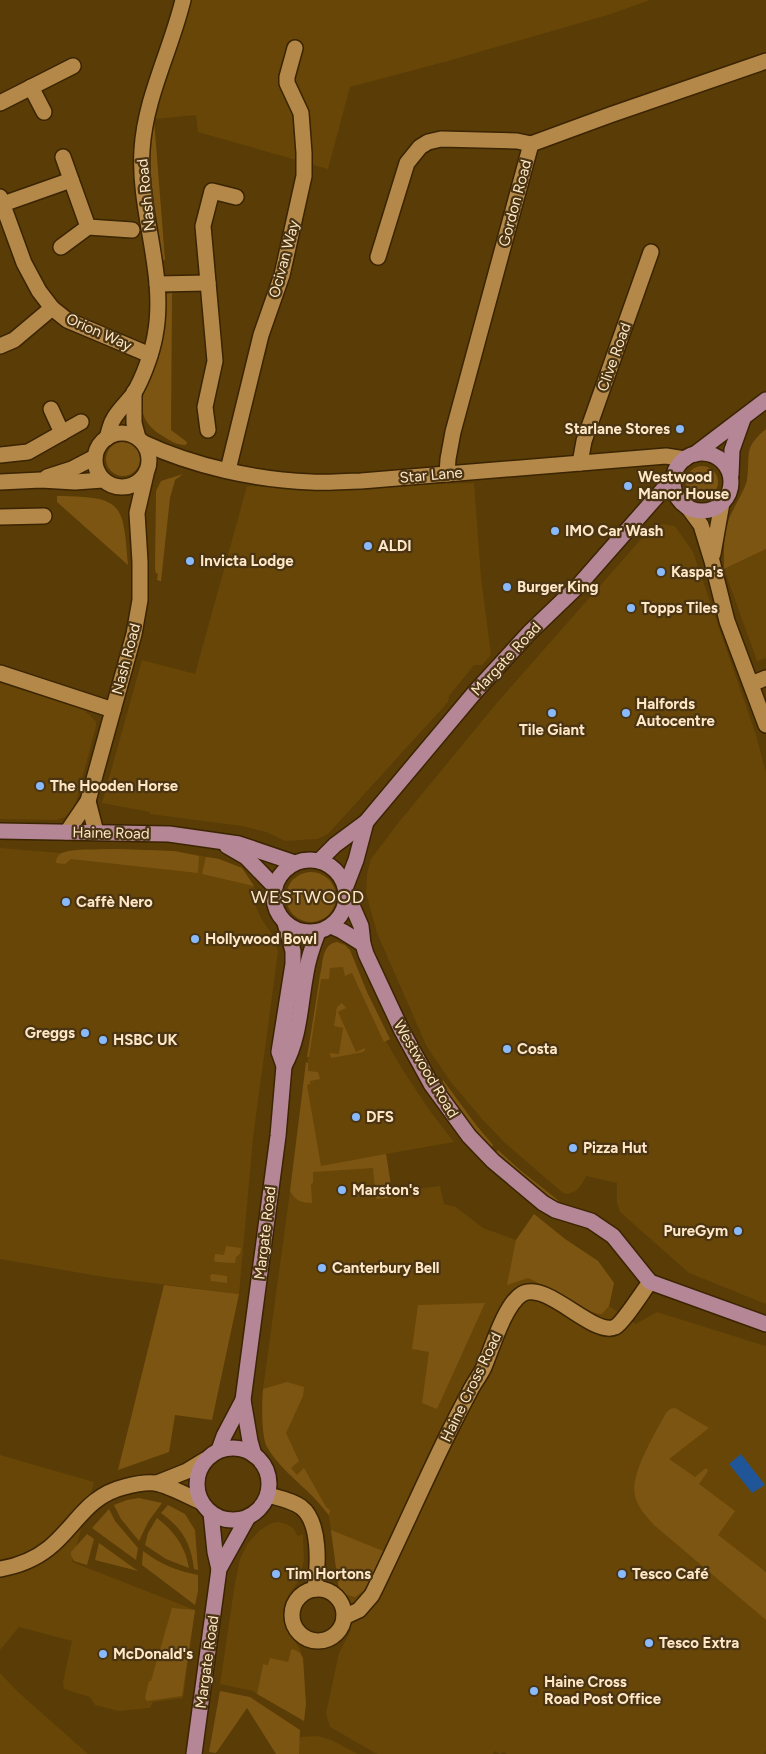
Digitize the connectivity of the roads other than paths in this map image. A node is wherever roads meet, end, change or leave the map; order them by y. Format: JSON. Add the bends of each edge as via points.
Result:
{"nodes":[{"id":1,"x":183,"y":0,"type":"edge"},
{"id":2,"x":295,"y":48,"type":"dead end"},
{"id":3,"x":766,"y":61,"type":"edge"},
{"id":4,"x":73,"y":66,"type":"dead end"},
{"id":5,"x":32,"y":87,"type":"junction"},
{"id":6,"x":0,"y":103,"type":"edge"},
{"id":7,"x":44,"y":112,"type":"dead end"},
{"id":8,"x":531,"y":144,"type":"junction"},
{"id":9,"x":63,"y":157,"type":"dead end"},
{"id":10,"x":71,"y":180,"type":"junction"},
{"id":11,"x":236,"y":197,"type":"dead end"},
{"id":12,"x":1,"y":200,"type":"edge"},
{"id":13,"x":88,"y":227,"type":"junction"},
{"id":14,"x":132,"y":230,"type":"dead end"},
{"id":15,"x":61,"y":247,"type":"dead end"},
{"id":16,"x":651,"y":252,"type":"dead end"},
{"id":17,"x":378,"y":257,"type":"dead end"},
{"id":18,"x":208,"y":283,"type":"junction"},
{"id":19,"x":157,"y":284,"type":"junction"},
{"id":20,"x":52,"y":308,"type":"junction"},
{"id":21,"x":0,"y":346,"type":"edge"},
{"id":22,"x":150,"y":355,"type":"junction"},
{"id":23,"x":134,"y":392,"type":"junction"},
{"id":24,"x":766,"y":400,"type":"edge"},
{"id":25,"x":51,"y":409,"type":"dead end"},
{"id":26,"x":743,"y":419,"type":"junction"},
{"id":27,"x":81,"y":422,"type":"dead end"},
{"id":28,"x":208,"y":430,"type":"dead end"},
{"id":29,"x":62,"y":433,"type":"junction"},
{"id":30,"x":106,"y":438,"type":"junction"},
{"id":31,"x":141,"y":441,"type":"junction"},
{"id":32,"x":0,"y":455,"type":"edge"},
{"id":33,"x":690,"y":456,"type":"junction"},
{"id":34,"x":95,"y":457,"type":"junction"},
{"id":35,"x":180,"y":458,"type":"junction"},
{"id":36,"x":580,"y":463,"type":"junction"},
{"id":37,"x":228,"y":470,"type":"junction"},
{"id":38,"x":147,"y":472,"type":"junction"},
{"id":39,"x":447,"y":474,"type":"junction"},
{"id":40,"x":731,"y":476,"type":"junction"},
{"id":41,"x":674,"y":477,"type":"junction"},
{"id":42,"x":41,"y":480,"type":"junction"},
{"id":43,"x":103,"y":480,"type":"junction"},
{"id":44,"x":0,"y":482,"type":"edge"},
{"id":45,"x":119,"y":488,"type":"junction"},
{"id":46,"x":683,"y":503,"type":"junction"},
{"id":47,"x":722,"y":503,"type":"junction"},
{"id":48,"x":652,"y":504,"type":"junction"},
{"id":49,"x":137,"y":513,"type":"junction"},
{"id":50,"x":44,"y":516,"type":"dead end"},
{"id":51,"x":0,"y":517,"type":"edge"},
{"id":52,"x":712,"y":561,"type":"junction"},
{"id":53,"x":0,"y":673,"type":"edge"},
{"id":54,"x":766,"y":678,"type":"edge"},
{"id":55,"x":751,"y":684,"type":"junction"},
{"id":56,"x":113,"y":710,"type":"junction"},
{"id":57,"x":766,"y":725,"type":"edge"},
{"id":58,"x":88,"y":801,"type":"junction"},
{"id":59,"x":366,"y":822,"type":"junction"},
{"id":60,"x":0,"y":831,"type":"edge"},
{"id":61,"x":67,"y":832,"type":"junction"},
{"id":62,"x":96,"y":832,"type":"junction"},
{"id":63,"x":222,"y":842,"type":"junction"},
{"id":64,"x":319,"y":861,"type":"junction"},
{"id":65,"x":295,"y":863,"type":"junction"},
{"id":66,"x":275,"y":887,"type":"junction"},
{"id":67,"x":346,"y":890,"type":"junction"},
{"id":68,"x":285,"y":923,"type":"junction"},
{"id":69,"x":324,"y":929,"type":"junction"},
{"id":70,"x":363,"y":944,"type":"junction"},
{"id":71,"x":284,"y":1066,"type":"junction"},
{"id":72,"x":650,"y":1282,"type":"junction"},
{"id":73,"x":766,"y":1324,"type":"edge"},
{"id":74,"x":243,"y":1400,"type":"junction"},
{"id":75,"x":219,"y":1450,"type":"junction"},
{"id":76,"x":254,"y":1455,"type":"junction"},
{"id":77,"x":205,"y":1460,"type":"junction"},
{"id":78,"x":157,"y":1483,"type":"junction"},
{"id":79,"x":268,"y":1495,"type":"junction"},
{"id":80,"x":206,"y":1508,"type":"junction"},
{"id":81,"x":248,"y":1517,"type":"junction"},
{"id":82,"x":0,"y":1570,"type":"edge"},
{"id":83,"x":219,"y":1570,"type":"junction"},
{"id":84,"x":315,"y":1589,"type":"junction"},
{"id":85,"x":344,"y":1617,"type":"junction"},
{"id":86,"x":194,"y":1754,"type":"edge"}],
"edges":[{"from":1,"to":19,"type":"street","name":"Nash Road","via":[[144,127],[144,190]]},
{"from":2,"to":37,"type":"street","name":"Ocivan Way","via":[[287,83],[301,113],[304,176],[282,274],[261,335]]},
{"from":3,"to":8,"type":"street","name":"Gordon Road"},
{"from":4,"to":5,"type":"street"},
{"from":5,"to":6,"type":"street"},
{"from":5,"to":7,"type":"street"},
{"from":8,"to":17,"type":"street","via":[[441,139],[420,147],[407,163]]},
{"from":8,"to":39,"type":"street","name":"Gordon Road","via":[[453,432]]},
{"from":9,"to":10,"type":"street"},
{"from":10,"to":12,"type":"street"},
{"from":10,"to":13,"type":"street"},
{"from":11,"to":18,"type":"street","via":[[212,191],[203,226]]},
{"from":12,"to":20,"type":"street","name":"Orion Way","via":[[24,262]]},
{"from":13,"to":14,"type":"street"},
{"from":13,"to":15,"type":"street"},
{"from":16,"to":36,"type":"street","name":"Clive Road","via":[[584,441]]},
{"from":18,"to":19,"type":"street"},
{"from":18,"to":28,"type":"street","via":[[215,361],[206,407]]},
{"from":19,"to":22,"type":"street","name":"Nash Road","via":[[158,314]]},
{"from":20,"to":21,"type":"street","via":[[14,340]]},
{"from":20,"to":22,"type":"street","name":"Orion Way","via":[[68,320]]},
{"from":22,"to":23,"type":"street","name":"Nash Road"},
{"from":23,"to":30,"type":"street","name":"Nash Road","via":[[113,420]]},
{"from":23,"to":31,"type":"street","name":"Nash Road","via":[[134,422]]},
{"from":24,"to":26,"type":"main road"},
{"from":25,"to":29,"type":"street"},
{"from":26,"to":33,"type":"main road"},
{"from":26,"to":40,"type":"main road","via":[[732,450]]},
{"from":27,"to":29,"type":"street"},
{"from":29,"to":32,"type":"street","via":[[28,452]]},
{"from":30,"to":31,"type":"street","via":[[122,433],[131,434]]},
{"from":30,"to":34,"type":"street"},
{"from":31,"to":35,"type":"street","name":"Star Lane"},
{"from":31,"to":38,"type":"street","via":[[150,461]]},
{"from":33,"to":36,"type":"street","name":"Star Lane"},
{"from":33,"to":40,"type":"main road","via":[[713,455],[722,460]]},
{"from":33,"to":41,"type":"main road","via":[[676,469]]},
{"from":34,"to":42,"type":"street"},
{"from":34,"to":43,"type":"street"},
{"from":35,"to":37,"type":"street","name":"Star Lane"},
{"from":35,"to":38,"type":"street","via":[[161,463]]},
{"from":36,"to":39,"type":"street","name":"Star Lane"},
{"from":37,"to":39,"type":"street","name":"Star Lane","via":[[311,482]]},
{"from":38,"to":45,"type":"street","via":[[135,485]]},
{"from":38,"to":49,"type":"street","name":"Nash Road"},
{"from":40,"to":47,"type":"main road","via":[[731,486]]},
{"from":41,"to":46,"type":"main road","via":[[674,485]]},
{"from":41,"to":48,"type":"main road","name":"Margate Road"},
{"from":42,"to":43,"type":"street"},
{"from":42,"to":44,"type":"street"},
{"from":43,"to":45,"type":"street"},
{"from":45,"to":49,"type":"street"},
{"from":46,"to":47,"type":"main road","via":[[695,510],[705,510]]},
{"from":46,"to":48,"type":"main road","via":[[674,498]]},
{"from":46,"to":52,"type":"street","via":[[701,525]]},
{"from":47,"to":52,"type":"street"},
{"from":48,"to":59,"type":"main road","name":"Margate Road","via":[[475,692]]},
{"from":49,"to":56,"type":"street","name":"Nash Road","via":[[140,600]]},
{"from":50,"to":51,"type":"street"},
{"from":52,"to":55,"type":"street","via":[[727,621]]},
{"from":53,"to":56,"type":"street"},
{"from":54,"to":55,"type":"street"},
{"from":55,"to":57,"type":"street"},
{"from":56,"to":58,"type":"street","name":"Nash Road"},
{"from":58,"to":61,"type":"street","name":"Nash Road"},
{"from":58,"to":62,"type":"street","name":"Nash Road"},
{"from":59,"to":64,"type":"main road","name":"Margate Road"},
{"from":59,"to":67,"type":"main road","name":"Margate Road"},
{"from":60,"to":61,"type":"main road","name":"Haine Road"},
{"from":61,"to":62,"type":"main road","name":"Haine Road"},
{"from":62,"to":63,"type":"main road","name":"Haine Road","via":[[169,834]]},
{"from":63,"to":65,"type":"main road","name":"Haine Road","via":[[256,848]]},
{"from":63,"to":66,"type":"main road","name":"Haine Road","via":[[246,857]]},
{"from":64,"to":65,"type":"main road"},
{"from":64,"to":67,"type":"main road","via":[[336,870]]},
{"from":65,"to":66,"type":"main road","via":[[279,877]]},
{"from":66,"to":68,"type":"main road","via":[[275,906]]},
{"from":67,"to":69,"type":"main road","via":[[344,911],[340,918]]},
{"from":67,"to":70,"type":"main road","name":"Westwood Road","via":[[361,926]]},
{"from":68,"to":69,"type":"main road","via":[[305,932]]},
{"from":68,"to":71,"type":"main road","name":"Margate Road","via":[[293,964],[279,1052]]},
{"from":69,"to":70,"type":"main road","via":[[342,931]]},
{"from":69,"to":71,"type":"main road","name":"Margate Road","via":[[306,971],[296,1033]]},
{"from":70,"to":72,"type":"main road","name":"Westwood Road","via":[[406,1039],[431,1084],[469,1136],[493,1162],[543,1203],[591,1222],[613,1236]]},
{"from":71,"to":74,"type":"main road","name":"Margate Road","via":[[278,1136]]},
{"from":72,"to":73,"type":"main road"},
{"from":72,"to":85,"type":"street","name":"Haine Cross Road","via":[[615,1327],[606,1328],[537,1292],[524,1293],[512,1302],[483,1369],[372,1595],[359,1610]]},
{"from":74,"to":75,"type":"main road","name":"Margate Road"},
{"from":74,"to":76,"type":"main road","name":"Margate Road"},
{"from":75,"to":76,"type":"main road","via":[[243,1449]]},
{"from":75,"to":77,"type":"main road"},
{"from":76,"to":79,"type":"main road","name":"Margate Road","via":[[267,1472]]},
{"from":77,"to":78,"type":"street","via":[[188,1471]]},
{"from":77,"to":80,"type":"main road","name":"Margate Road","via":[[196,1482]]},
{"from":78,"to":80,"type":"street"},
{"from":78,"to":82,"type":"street","via":[[140,1482],[109,1491],[82,1512],[46,1550],[19,1566]]},
{"from":79,"to":81,"type":"main road","name":"Margate Road","via":[[260,1508]]},
{"from":79,"to":84,"type":"street","via":[[296,1504],[310,1517],[317,1550]]},
{"from":80,"to":81,"type":"main road","via":[[224,1519]]},
{"from":80,"to":83,"type":"main road","name":"Margate Road"},
{"from":81,"to":83,"type":"main road","name":"Margate Road"},
{"from":83,"to":86,"type":"main road","name":"Margate Road"},
{"from":84,"to":85,"type":"street","via":[[336,1596]]},
{"from":84,"to":85,"type":"street","via":[[301,1595],[292,1610],[292,1619],[300,1635],[317,1642],[330,1639],[340,1630]]}]}
